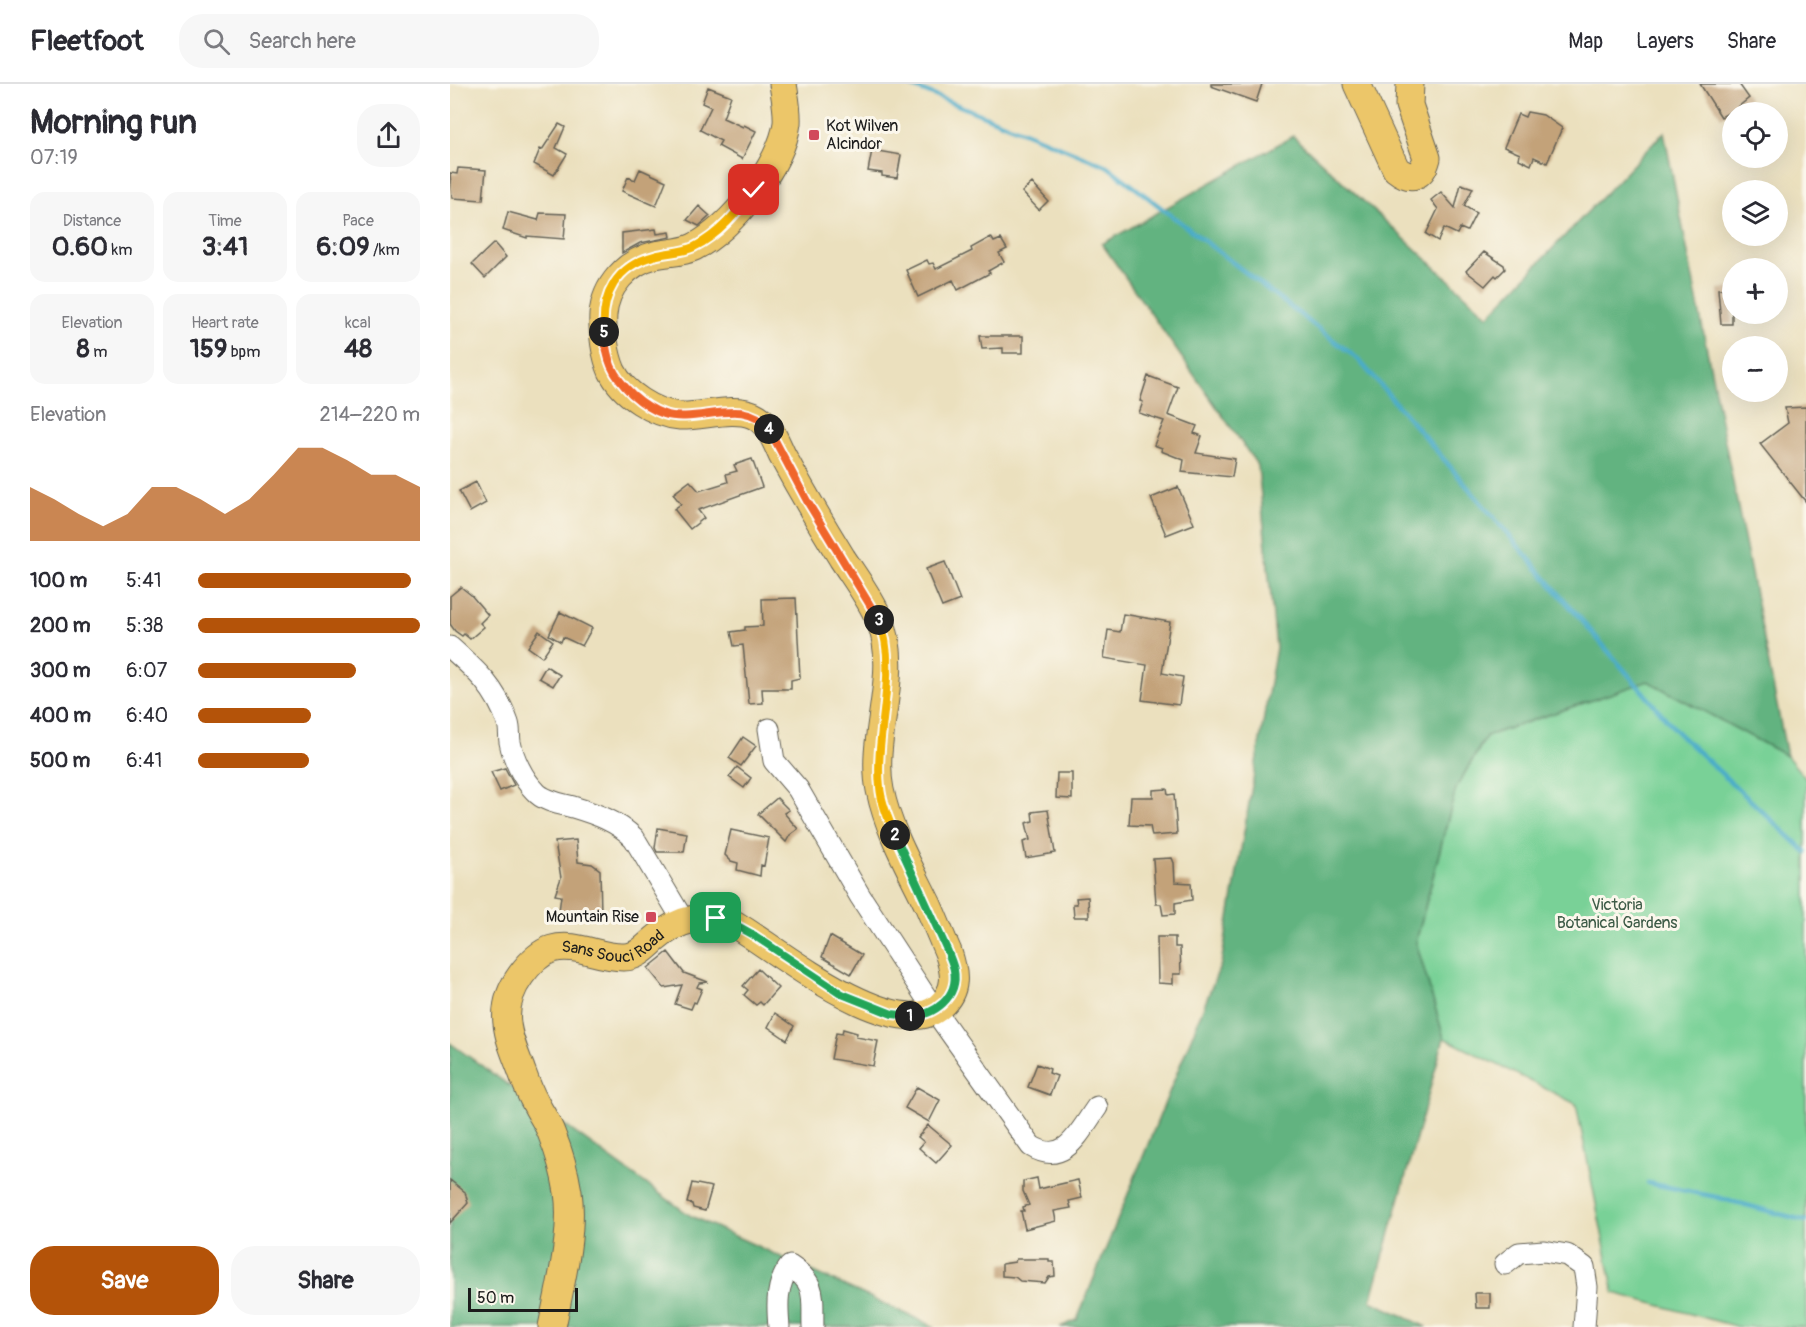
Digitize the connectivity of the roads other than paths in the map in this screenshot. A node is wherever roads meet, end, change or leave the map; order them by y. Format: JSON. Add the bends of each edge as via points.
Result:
{"nodes":[{"id":1,"x":783,"y":84,"type":"edge"},
{"id":2,"x":1357,"y":84,"type":"edge"},
{"id":3,"x":1410,"y":84,"type":"edge"},
{"id":4,"x":450,"y":647,"type":"edge"},
{"id":5,"x":769,"y":729,"type":"dead end"},
{"id":6,"x":683,"y":920,"type":"junction"},
{"id":7,"x":934,"y":1011,"type":"junction"},
{"id":8,"x":1097,"y":1107,"type":"dead end"},
{"id":9,"x":1505,"y":1264,"type":"dead end"},
{"id":10,"x":552,"y":1327,"type":"edge"},
{"id":11,"x":779,"y":1327,"type":"edge"},
{"id":12,"x":813,"y":1327,"type":"edge"},
{"id":13,"x":1584,"y":1327,"type":"edge"}],
"edges":[{"from":1,"to":7,"type":"main road","via":[[787,122],[770,170],[718,232],[696,246],[641,260],[618,278],[606,298],[603,316],[606,353],[612,372],[624,387],[643,404],[664,414],[743,411],[764,421],[807,501],[881,622],[888,658],[880,789],[890,822],[954,972],[951,994]]},
{"from":2,"to":3,"type":"main road","via":[[1396,168],[1411,176],[1425,167],[1427,158],[1409,105]]},
{"from":4,"to":6,"type":"street","via":[[492,688],[510,727],[517,762],[536,794],[623,827],[634,838]]},
{"from":5,"to":7,"type":"street","via":[[774,761],[798,789],[860,896]]},
{"from":6,"to":7,"type":"main road","name":"Sans Souci Road","via":[[716,918],[734,924],[842,994],[872,1007],[907,1016]]},
{"from":6,"to":10,"type":"main road","name":"Sans Souci Road","via":[[635,955],[613,957],[572,947],[551,950],[525,969],[507,999],[505,1018],[510,1042],[533,1100],[552,1133],[568,1191],[568,1236]]},
{"from":7,"to":8,"type":"street","via":[[1030,1146],[1050,1154],[1065,1150]]},
{"from":9,"to":13,"type":"street","via":[[1519,1253],[1544,1251],[1567,1255],[1584,1267]]},
{"from":11,"to":12,"type":"street","via":[[778,1290],[790,1266],[812,1286]]}]}
